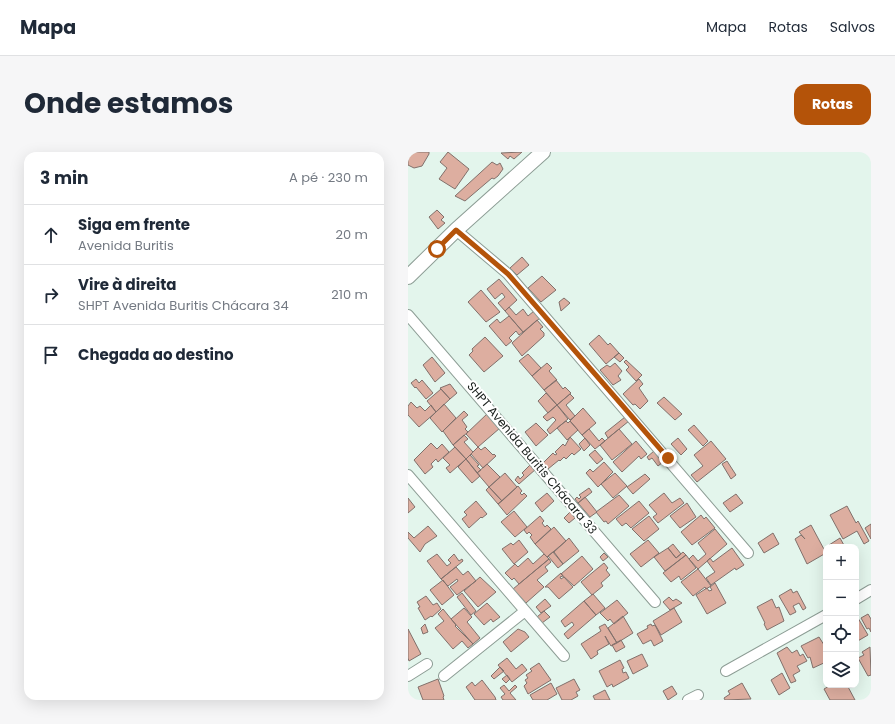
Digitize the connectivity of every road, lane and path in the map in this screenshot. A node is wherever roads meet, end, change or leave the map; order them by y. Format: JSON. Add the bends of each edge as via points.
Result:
{"nodes":[{"id":1,"x":543,"y":152,"type":"edge"},
{"id":2,"x":456,"y":230,"type":"junction"},
{"id":3,"x":408,"y":277,"type":"edge"},
{"id":4,"x":408,"y":315,"type":"edge"},
{"id":5,"x":408,"y":475,"type":"edge"},
{"id":6,"x":748,"y":553,"type":"dead end"},
{"id":7,"x":871,"y":590,"type":"edge"},
{"id":8,"x":859,"y":597,"type":"edge"},
{"id":9,"x":655,"y":602,"type":"dead end"},
{"id":10,"x":525,"y":611,"type":"junction"},
{"id":11,"x":824,"y":616,"type":"edge"},
{"id":12,"x":564,"y":656,"type":"dead end"},
{"id":13,"x":427,"y":664,"type":"dead end"},
{"id":14,"x":726,"y":671,"type":"dead end"},
{"id":15,"x":408,"y":676,"type":"edge"},
{"id":16,"x":444,"y":676,"type":"dead end"},
{"id":17,"x":698,"y":695,"type":"dead end"},
{"id":18,"x":688,"y":700,"type":"edge"}],
"edges":[{"from":1,"to":2,"type":"street"},
{"from":2,"to":3,"type":"street"},
{"from":2,"to":6,"type":"street","via":[[508,274]]},
{"from":4,"to":9,"type":"street","name":"SHPT Avenida Buritis Chácara 33"},
{"from":5,"to":10,"type":"street"},
{"from":7,"to":8,"type":"street"},
{"from":10,"to":12,"type":"street"},
{"from":10,"to":16,"type":"street"},
{"from":11,"to":14,"type":"street"},
{"from":13,"to":15,"type":"street"},
{"from":17,"to":18,"type":"street"}]}
